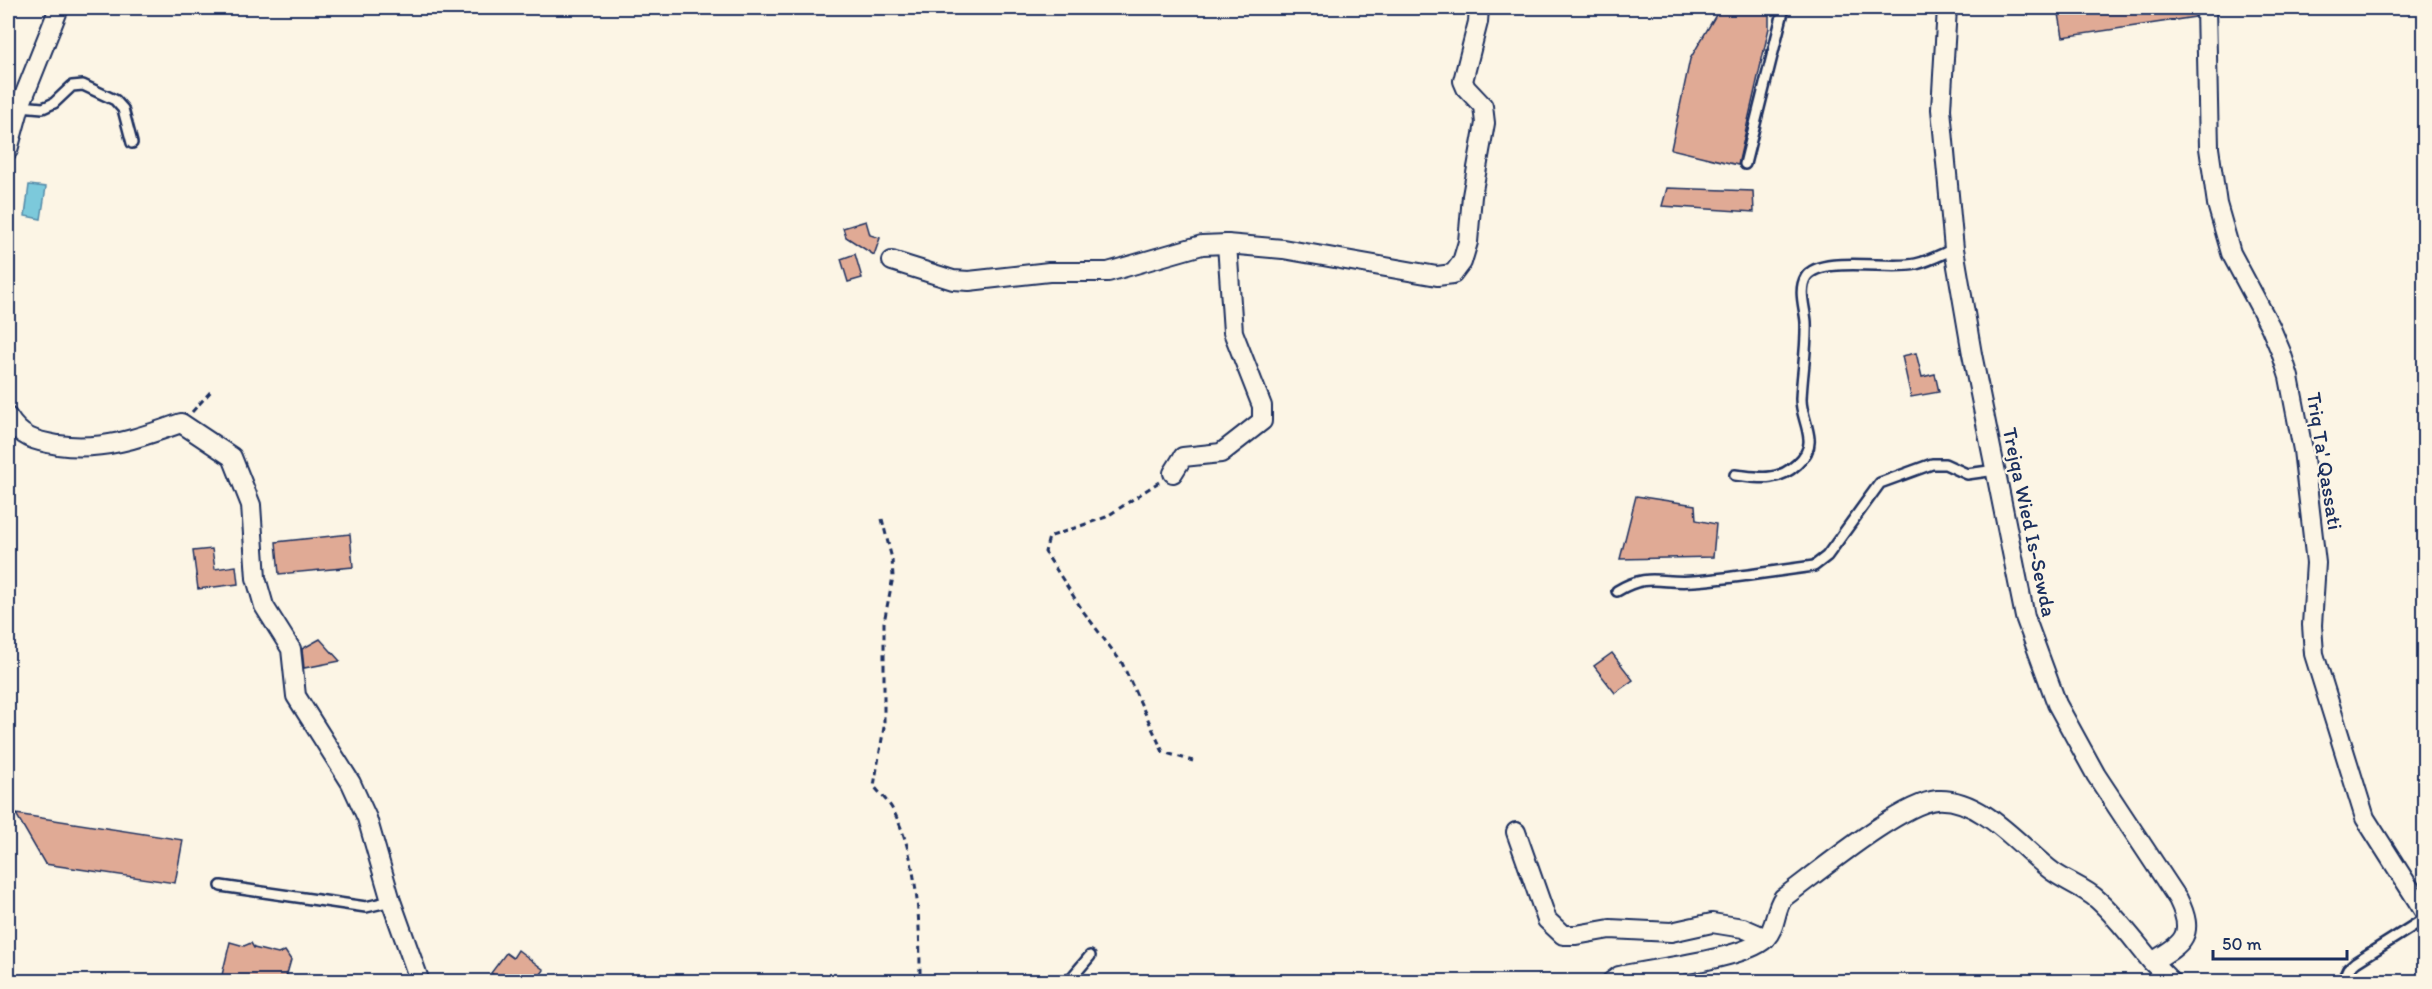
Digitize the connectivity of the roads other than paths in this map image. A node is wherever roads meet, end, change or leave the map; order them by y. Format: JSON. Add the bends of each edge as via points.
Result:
{"nodes":[{"id":1,"x":59,"y":8,"type":"edge"},
{"id":2,"x":1479,"y":8,"type":"edge"},
{"id":3,"x":1784,"y":8,"type":"edge"},
{"id":4,"x":1947,"y":8,"type":"edge"},
{"id":5,"x":2206,"y":8,"type":"edge"},
{"id":6,"x":20,"y":106,"type":"junction"},
{"id":7,"x":132,"y":143,"type":"dead end"},
{"id":8,"x":8,"y":150,"type":"edge"},
{"id":9,"x":1745,"y":164,"type":"dead end"},
{"id":10,"x":1227,"y":244,"type":"junction"},
{"id":11,"x":1954,"y":249,"type":"junction"},
{"id":12,"x":892,"y":261,"type":"dead end"},
{"id":13,"x":8,"y":417,"type":"edge"},
{"id":14,"x":1996,"y":470,"type":"junction"},
{"id":15,"x":1173,"y":473,"type":"road end"},
{"id":16,"x":1735,"y":475,"type":"dead end"},
{"id":17,"x":1617,"y":591,"type":"dead end"},
{"id":18,"x":1516,"y":832,"type":"dead end"},
{"id":19,"x":221,"y":886,"type":"dead end"},
{"id":20,"x":391,"y":901,"type":"junction"},
{"id":21,"x":2424,"y":911,"type":"edge"},
{"id":22,"x":2424,"y":919,"type":"edge"},
{"id":23,"x":1766,"y":938,"type":"junction"},
{"id":24,"x":1090,"y":956,"type":"dead end"},
{"id":25,"x":2152,"y":962,"type":"junction"},
{"id":26,"x":420,"y":981,"type":"edge"},
{"id":27,"x":1068,"y":981,"type":"edge"},
{"id":28,"x":1611,"y":981,"type":"edge"},
{"id":29,"x":2172,"y":981,"type":"edge"},
{"id":30,"x":2342,"y":981,"type":"edge"}],
"edges":[{"from":1,"to":6,"type":"street"},
{"from":2,"to":10,"type":"street","via":[[1463,81],[1483,106],[1485,123],[1468,242],[1459,269],[1437,276],[1283,249]]},
{"from":3,"to":9,"type":"lane"},
{"from":4,"to":11,"type":"street","name":"Trejqa Wied Is-Sewda","via":[[1941,109]]},
{"from":5,"to":21,"type":"street","name":"Triq Ta' Qassati","via":[[2209,148],[2217,204],[2231,253],[2281,352],[2303,450],[2316,563],[2314,654],[2365,818]]},
{"from":6,"to":7,"type":"lane","via":[[44,108],[72,86],[89,87],[116,100],[127,120]]},
{"from":6,"to":8,"type":"street"},
{"from":10,"to":12,"type":"street","via":[[1202,245],[1108,272],[961,281]]},
{"from":10,"to":15,"type":"street","via":[[1235,340],[1263,406],[1262,421],[1221,453],[1183,457]]},
{"from":11,"to":14,"type":"street","name":"Trejqa Wied Is-Sewda"},
{"from":11,"to":16,"type":"lane","via":[[1916,264],[1831,265],[1816,268],[1806,276],[1802,290],[1807,350],[1801,399],[1808,452],[1785,473],[1771,477]]},
{"from":13,"to":20,"type":"street","via":[[15,429],[32,441],[80,448],[125,443],[181,423],[232,457],[251,505],[256,578],[264,606],[291,649],[296,696],[351,783],[367,818]]},
{"from":14,"to":17,"type":"lane","via":[[1967,474],[1945,464],[1932,464],[1880,483],[1827,556],[1815,566],[1693,581],[1646,578]]},
{"from":14,"to":25,"type":"street","name":"Trejqa Wied Is-Sewda","via":[[2025,617],[2045,677],[2096,775],[2185,913],[2187,932],[2180,945]]},
{"from":18,"to":23,"type":"street","via":[[1547,920],[1563,935],[1610,928],[1671,933],[1712,923],[1743,928]]},
{"from":19,"to":20,"type":"lane","via":[[366,907]]},
{"from":20,"to":26,"type":"street"},
{"from":22,"to":30,"type":"lane","via":[[2356,962]]},
{"from":23,"to":25,"type":"street","via":[[1783,898],[1894,818],[1938,800],[1957,803],[2006,829],[2049,869],[2099,900]]},
{"from":23,"to":28,"type":"street","via":[[1736,952],[1619,976]]},
{"from":24,"to":27,"type":"lane"},
{"from":25,"to":29,"type":"street"}]}
